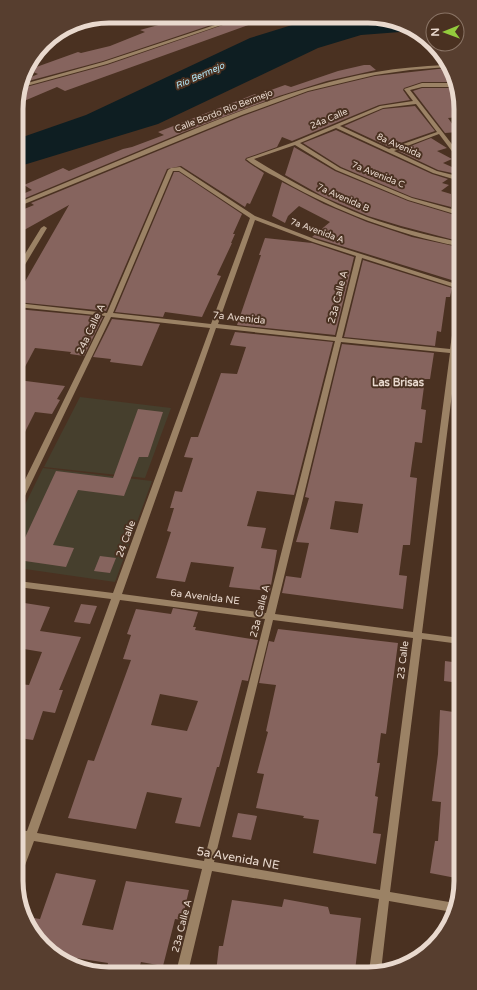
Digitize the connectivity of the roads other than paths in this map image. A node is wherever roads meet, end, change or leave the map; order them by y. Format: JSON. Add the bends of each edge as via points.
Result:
{"nodes":[{"id":1,"x":225,"y":23,"type":"edge"},
{"id":2,"x":442,"y":66,"type":"edge"},
{"id":3,"x":27,"y":85,"type":"edge"},
{"id":4,"x":450,"y":85,"type":"edge"},
{"id":5,"x":417,"y":102,"type":"junction"},
{"id":6,"x":334,"y":126,"type":"junction"},
{"id":7,"x":440,"y":132,"type":"junction"},
{"id":8,"x":296,"y":142,"type":"junction"},
{"id":9,"x":454,"y":150,"type":"edge"},
{"id":10,"x":388,"y":151,"type":"junction"},
{"id":11,"x":249,"y":159,"type":"joint"},
{"id":12,"x":180,"y":169,"type":"joint"},
{"id":13,"x":454,"y":177,"type":"edge"},
{"id":14,"x":23,"y":203,"type":"edge"},
{"id":15,"x":454,"y":211,"type":"edge"},
{"id":16,"x":253,"y":217,"type":"junction"},
{"id":17,"x":44,"y":228,"type":"dead end"},
{"id":18,"x":454,"y":243,"type":"edge"},
{"id":19,"x":359,"y":256,"type":"junction"},
{"id":20,"x":23,"y":263,"type":"edge"},
{"id":21,"x":454,"y":286,"type":"edge"},
{"id":22,"x":23,"y":306,"type":"edge"},
{"id":23,"x":109,"y":315,"type":"junction"},
{"id":24,"x":214,"y":326,"type":"junction"},
{"id":25,"x":339,"y":339,"type":"junction"},
{"id":26,"x":454,"y":351,"type":"edge"},
{"id":27,"x":454,"y":358,"type":"edge"},
{"id":28,"x":23,"y":492,"type":"edge"},
{"id":29,"x":23,"y":585,"type":"edge"},
{"id":30,"x":117,"y":596,"type":"junction"},
{"id":31,"x":270,"y":616,"type":"junction"},
{"id":32,"x":417,"y":635,"type":"junction"},
{"id":33,"x":454,"y":640,"type":"edge"},
{"id":34,"x":23,"y":835,"type":"edge"},
{"id":35,"x":31,"y":836,"type":"junction"},
{"id":36,"x":23,"y":857,"type":"edge"},
{"id":37,"x":208,"y":866,"type":"junction"},
{"id":38,"x":384,"y":896,"type":"junction"},
{"id":39,"x":450,"y":906,"type":"edge"},
{"id":40,"x":376,"y":966,"type":"edge"},
{"id":41,"x":183,"y":967,"type":"edge"}],
"edges":[{"from":1,"to":3,"type":"street"},
{"from":2,"to":14,"type":"street","name":"Calle Bordo Río Bermejo","via":[[360,75],[244,111]]},
{"from":4,"to":5,"type":"street","via":[[422,85],[407,89]]},
{"from":5,"to":6,"type":"street","name":"24a Calle","via":[[382,107]]},
{"from":5,"to":7,"type":"street"},
{"from":6,"to":8,"type":"street","name":"24a Calle"},
{"from":6,"to":10,"type":"street","name":"8a Avenida"},
{"from":7,"to":9,"type":"street"},
{"from":7,"to":10,"type":"street"},
{"from":8,"to":11,"type":"street","name":"24a Calle"},
{"from":8,"to":15,"type":"street","name":"7a Avenida C","via":[[338,169],[410,198]]},
{"from":10,"to":13,"type":"street","name":"8a Avenida","via":[[435,172]]},
{"from":11,"to":18,"type":"street","name":"7a Avenida B","via":[[289,183],[353,214]]},
{"from":12,"to":16,"type":"street","name":"7a Avenida A"},
{"from":12,"to":23,"type":"street","name":"24a Calle A","via":[[171,170]]},
{"from":16,"to":19,"type":"street","name":"7a Avenida A"},
{"from":16,"to":24,"type":"street","name":"24 Calle"},
{"from":17,"to":20,"type":"street"},
{"from":19,"to":21,"type":"street","name":"7a Avenida A"},
{"from":19,"to":25,"type":"street","name":"23a Calle A"},
{"from":22,"to":23,"type":"street","name":"7a Avenida"},
{"from":23,"to":24,"type":"street","name":"7a Avenida"},
{"from":23,"to":28,"type":"street","name":"24a Calle A"},
{"from":24,"to":25,"type":"street","name":"7a Avenida"},
{"from":24,"to":30,"type":"street","name":"24 Calle"},
{"from":25,"to":26,"type":"street","name":"7a Avenida"},
{"from":25,"to":31,"type":"street","name":"23a Calle A"},
{"from":27,"to":32,"type":"street","name":"23 Calle"},
{"from":29,"to":30,"type":"street","name":"6a Avenida NE"},
{"from":30,"to":31,"type":"street","name":"6a Avenida NE"},
{"from":30,"to":35,"type":"street","name":"24 Calle"},
{"from":31,"to":32,"type":"street","name":"6a Avenida NE"},
{"from":31,"to":37,"type":"street","name":"23a Calle A"},
{"from":32,"to":33,"type":"street","name":"6a Avenida NE"},
{"from":32,"to":38,"type":"street","name":"23 Calle"},
{"from":34,"to":35,"type":"street","name":"5a Avenida NE"},
{"from":35,"to":36,"type":"street","name":"24 Calle"},
{"from":35,"to":37,"type":"street","name":"5a Avenida NE"},
{"from":37,"to":38,"type":"street","name":"5a Avenida NE"},
{"from":37,"to":41,"type":"street","name":"23a Calle A"},
{"from":38,"to":39,"type":"street","name":"5a Avenida NE"},
{"from":38,"to":40,"type":"street","name":"23 Calle"}]}
